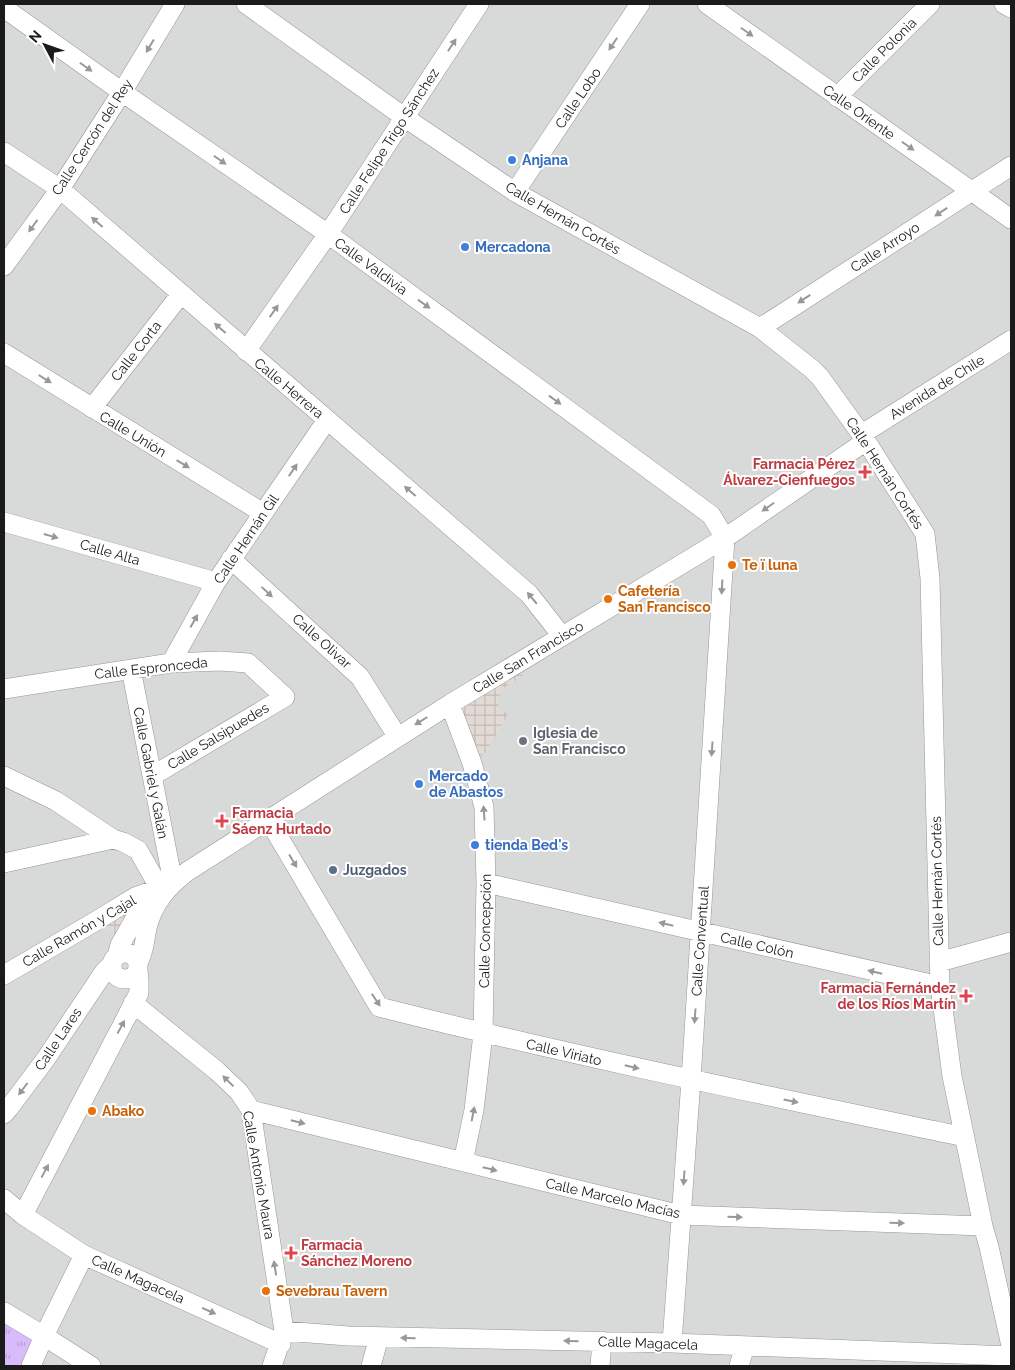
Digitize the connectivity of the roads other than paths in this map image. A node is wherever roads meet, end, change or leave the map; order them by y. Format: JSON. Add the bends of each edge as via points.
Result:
{"nodes":[{"id":1,"x":175,"y":4,"type":"edge"},
{"id":2,"x":246,"y":4,"type":"edge"},
{"id":3,"x":479,"y":4,"type":"edge"},
{"id":4,"x":640,"y":4,"type":"edge"},
{"id":5,"x":707,"y":4,"type":"edge"},
{"id":6,"x":930,"y":4,"type":"edge"},
{"id":7,"x":1004,"y":4,"type":"edge"},
{"id":8,"x":4,"y":8,"type":"edge"},
{"id":9,"x":1011,"y":8,"type":"edge"},
{"id":10,"x":122,"y":92,"type":"junction"},
{"id":11,"x":838,"y":96,"type":"junction"},
{"id":12,"x":404,"y":117,"type":"junction"},
{"id":13,"x":4,"y":152,"type":"edge"},
{"id":14,"x":1011,"y":166,"type":"edge"},
{"id":15,"x":60,"y":189,"type":"junction"},
{"id":16,"x":515,"y":192,"type":"junction"},
{"id":17,"x":971,"y":192,"type":"junction"},
{"id":18,"x":1011,"y":219,"type":"edge"},
{"id":19,"x":328,"y":234,"type":"junction"},
{"id":20,"x":4,"y":266,"type":"edge"},
{"id":21,"x":181,"y":294,"type":"junction"},
{"id":22,"x":760,"y":328,"type":"junction"},
{"id":23,"x":1011,"y":340,"type":"edge"},
{"id":24,"x":246,"y":350,"type":"junction"},
{"id":25,"x":4,"y":353,"type":"edge"},
{"id":26,"x":92,"y":408,"type":"junction"},
{"id":27,"x":327,"y":420,"type":"junction"},
{"id":28,"x":864,"y":437,"type":"junction"},
{"id":29,"x":263,"y":513,"type":"junction"},
{"id":30,"x":4,"y":522,"type":"edge"},
{"id":31,"x":725,"y":538,"type":"junction"},
{"id":32,"x":231,"y":559,"type":"junction"},
{"id":33,"x":216,"y":582,"type":"junction"},
{"id":34,"x":562,"y":636,"type":"junction"},
{"id":35,"x":171,"y":663,"type":"junction"},
{"id":36,"x":131,"y":669,"type":"junction"},
{"id":37,"x":4,"y":689,"type":"edge"},
{"id":38,"x":285,"y":697,"type":"joint"},
{"id":39,"x":450,"y":704,"type":"junction"},
{"id":40,"x":397,"y":736,"type":"junction"},
{"id":41,"x":4,"y":776,"type":"edge"},
{"id":42,"x":152,"y":776,"type":"junction"},
{"id":43,"x":268,"y":819,"type":"junction"},
{"id":44,"x":114,"y":839,"type":"junction"},
{"id":45,"x":166,"y":847,"type":"junction"},
{"id":46,"x":138,"y":850,"type":"junction"},
{"id":47,"x":4,"y":863,"type":"edge"},
{"id":48,"x":168,"y":881,"type":"junction"},
{"id":49,"x":486,"y":883,"type":"junction"},
{"id":50,"x":700,"y":932,"type":"junction"},
{"id":51,"x":1011,"y":942,"type":"edge"},
{"id":52,"x":114,"y":960,"type":"junction"},
{"id":53,"x":939,"y":962,"type":"junction"},
{"id":54,"x":138,"y":966,"type":"junction"},
{"id":55,"x":4,"y":975,"type":"edge"},
{"id":56,"x":940,"y":986,"type":"junction"},
{"id":57,"x":133,"y":1003,"type":"junction"},
{"id":58,"x":483,"y":1034,"type":"junction"},
{"id":59,"x":691,"y":1080,"type":"junction"},
{"id":60,"x":251,"y":1110,"type":"junction"},
{"id":61,"x":4,"y":1114,"type":"edge"},
{"id":62,"x":965,"y":1136,"type":"junction"},
{"id":63,"x":463,"y":1162,"type":"junction"},
{"id":64,"x":4,"y":1199,"type":"edge"},
{"id":65,"x":23,"y":1215,"type":"junction"},
{"id":66,"x":681,"y":1215,"type":"junction"},
{"id":67,"x":983,"y":1226,"type":"junction"},
{"id":68,"x":84,"y":1255,"type":"junction"},
{"id":69,"x":1007,"y":1302,"type":"edge"},
{"id":70,"x":4,"y":1312,"type":"edge"},
{"id":71,"x":44,"y":1336,"type":"junction"},
{"id":72,"x":283,"y":1337,"type":"junction"},
{"id":73,"x":379,"y":1337,"type":"junction"},
{"id":74,"x":602,"y":1342,"type":"junction"},
{"id":75,"x":672,"y":1343,"type":"junction"},
{"id":76,"x":745,"y":1346,"type":"junction"},
{"id":77,"x":1011,"y":1346,"type":"edge"},
{"id":78,"x":1011,"y":1356,"type":"edge"},
{"id":79,"x":31,"y":1366,"type":"edge"},
{"id":80,"x":91,"y":1366,"type":"edge"},
{"id":81,"x":272,"y":1366,"type":"edge"},
{"id":82,"x":371,"y":1366,"type":"edge"},
{"id":83,"x":600,"y":1366,"type":"edge"},
{"id":84,"x":739,"y":1366,"type":"edge"}],
"edges":[{"from":1,"to":10,"type":"street","name":"Calle Cercón del Rey","one_way":true},
{"from":2,"to":12,"type":"street","name":"Calle Hernán Cortés"},
{"from":12,"to":3,"type":"street","name":"Calle Felipe Trigo Sánchez","one_way":true},
{"from":4,"to":16,"type":"street","name":"Calle Lobo","one_way":true},
{"from":5,"to":11,"type":"street","name":"Calle Oriente","one_way":true},
{"from":6,"to":11,"type":"street","name":"Calle Polonia"},
{"from":7,"to":9,"type":"street"},
{"from":8,"to":10,"type":"street","name":"Calle Valdivia","one_way":true},
{"from":10,"to":15,"type":"street","name":"Calle Cercón del Rey"},
{"from":10,"to":19,"type":"street","name":"Calle Valdivia","one_way":true},
{"from":11,"to":17,"type":"street","name":"Calle Oriente","one_way":true},
{"from":12,"to":16,"type":"street","name":"Calle Hernán Cortés"},
{"from":12,"to":19,"type":"street","name":"Calle Felipe Trigo Sánchez"},
{"from":13,"to":15,"type":"street","name":"Calle Herrera"},
{"from":14,"to":17,"type":"street","name":"Calle Arroyo"},
{"from":15,"to":20,"type":"street","name":"Calle Cercón del Rey","one_way":true},
{"from":21,"to":15,"type":"street","name":"Calle Herrera","one_way":true},
{"from":16,"to":22,"type":"street","name":"Calle Hernán Cortés"},
{"from":17,"to":18,"type":"street","name":"Calle Oriente"},
{"from":17,"to":22,"type":"street","name":"Calle Arroyo","one_way":true},
{"from":24,"to":19,"type":"street","name":"Calle Felipe Trigo Sánchez","one_way":true},
{"from":19,"to":31,"type":"street","name":"Calle Valdivia","one_way":true,"via":[[711,515]]},
{"from":24,"to":21,"type":"street","name":"Calle Herrera","one_way":true},
{"from":21,"to":26,"type":"street","name":"Calle Corta"},
{"from":22,"to":28,"type":"street","name":"Calle Hernán Cortés","via":[[820,377]]},
{"from":23,"to":28,"type":"street","name":"Avenida de Chile"},
{"from":24,"to":27,"type":"street","name":"Calle Herrera"},
{"from":25,"to":26,"type":"street","name":"Calle Unión","one_way":true},
{"from":26,"to":29,"type":"street","name":"Calle Unión","one_way":true},
{"from":29,"to":27,"type":"street","name":"Calle Hernán Gil","one_way":true},
{"from":34,"to":27,"type":"street","name":"Calle Herrera","one_way":true,"via":[[529,594]]},
{"from":28,"to":31,"type":"street","name":"Calle San Francisco","one_way":true},
{"from":28,"to":53,"type":"street","name":"Calle Hernán Cortés","via":[[925,534],[930,578]]},
{"from":29,"to":32,"type":"street","name":"Calle Hernán Gil"},
{"from":30,"to":33,"type":"street","name":"Calle Alta","one_way":true},
{"from":31,"to":34,"type":"street","name":"Calle San Francisco"},
{"from":31,"to":50,"type":"street","name":"Calle Conventual","one_way":true},
{"from":32,"to":33,"type":"street","name":"Calle Hernán Gil"},
{"from":32,"to":40,"type":"street","name":"Calle Olivar","one_way":true,"via":[[360,677]]},
{"from":35,"to":33,"type":"street","name":"Calle Hernán Gil","one_way":true},
{"from":34,"to":39,"type":"street","name":"Calle San Francisco"},
{"from":35,"to":36,"type":"street","name":"Calle Espronceda"},
{"from":35,"to":38,"type":"street","name":"Calle Espronceda","via":[[248,663]]},
{"from":36,"to":37,"type":"street","name":"Calle Espronceda"},
{"from":36,"to":42,"type":"street","name":"Calle Gabriel y Galán"},
{"from":38,"to":42,"type":"street","name":"Calle Salsipuedes"},
{"from":39,"to":40,"type":"street","name":"Calle San Francisco","one_way":true},
{"from":49,"to":39,"type":"street","name":"Calle Concepción","one_way":true,"via":[[484,807]]},
{"from":40,"to":43,"type":"street","name":"Calle San Francisco"},
{"from":41,"to":44,"type":"street","via":[[56,801]]},
{"from":42,"to":45,"type":"street","name":"Calle Gabriel y Galán"},
{"from":43,"to":48,"type":"street","name":"Calle San Francisco"},
{"from":43,"to":58,"type":"street","name":"Calle Viriato","one_way":true,"via":[[379,1007]]},
{"from":44,"to":46,"type":"street"},
{"from":44,"to":47,"type":"street"},
{"from":45,"to":46,"type":"street"},
{"from":45,"to":48,"type":"street","name":"Calle Gabriel y Galán"},
{"from":46,"to":48,"type":"street"},
{"from":48,"to":52,"type":"street","name":"Calle Lares","via":[[145,901]]},
{"from":48,"to":54,"type":"street","via":[[176,880],[157,902]]},
{"from":48,"to":55,"type":"street","name":"Calle Ramón y Cajal","via":[[135,897]]},
{"from":50,"to":49,"type":"street","name":"Calle Colón","one_way":true},
{"from":49,"to":58,"type":"street","name":"Calle Concepción"},
{"from":56,"to":50,"type":"street","name":"Calle Colón","one_way":true},
{"from":50,"to":59,"type":"street","name":"Calle Conventual","one_way":true},
{"from":51,"to":53,"type":"street"},
{"from":52,"to":54,"type":"street","via":[[114,973],[124,980],[133,977]]},
{"from":52,"to":61,"type":"street","name":"Calle Lares","one_way":true},
{"from":53,"to":56,"type":"street","name":"Calle Hernán Cortés"},
{"from":54,"to":57,"type":"street","via":[[139,993]]},
{"from":56,"to":62,"type":"street","name":"Calle Hernán Cortés","via":[[952,1076]]},
{"from":60,"to":57,"type":"street","name":"Calle Antonio Maura","one_way":true,"via":[[239,1092],[217,1071]]},
{"from":65,"to":57,"type":"street","one_way":true},
{"from":58,"to":59,"type":"street","name":"Calle Viriato","one_way":true},
{"from":63,"to":58,"type":"street","name":"Calle Concepción","one_way":true,"via":[[474,1110]]},
{"from":59,"to":62,"type":"street","name":"Calle Viriato","one_way":true},
{"from":59,"to":66,"type":"street","name":"Calle Conventual","one_way":true},
{"from":60,"to":63,"type":"street","name":"Calle Marcelo Macías","one_way":true},
{"from":72,"to":60,"type":"street","name":"Calle Antonio Maura","one_way":true},
{"from":62,"to":67,"type":"street","name":"Calle Hernán Cortés"},
{"from":63,"to":66,"type":"street","name":"Calle Marcelo Macías","one_way":true},
{"from":64,"to":65,"type":"street","name":"Calle Magacela"},
{"from":65,"to":68,"type":"street","name":"Calle Magacela"},
{"from":66,"to":67,"type":"street","name":"Calle Marcelo Macías","one_way":true},
{"from":66,"to":75,"type":"street","name":"Calle Conventual"},
{"from":67,"to":69,"type":"street","name":"Calle Hernán Cortés"},
{"from":68,"to":71,"type":"street"},
{"from":68,"to":72,"type":"street","name":"Calle Magacela","one_way":true},
{"from":69,"to":77,"type":"street","name":"Calle Hernán Cortés"},
{"from":70,"to":71,"type":"street"},
{"from":71,"to":79,"type":"street"},
{"from":71,"to":80,"type":"street"},
{"from":72,"to":73,"type":"street","name":"Calle Magacela"},
{"from":72,"to":81,"type":"street"},
{"from":74,"to":73,"type":"street","name":"Calle Magacela","one_way":true},
{"from":73,"to":82,"type":"street"},
{"from":74,"to":75,"type":"street","name":"Calle Magacela"},
{"from":74,"to":83,"type":"street"},
{"from":75,"to":76,"type":"street","name":"Calle Magacela"},
{"from":76,"to":78,"type":"street","name":"Calle Magacela"},
{"from":76,"to":84,"type":"street"}]}
